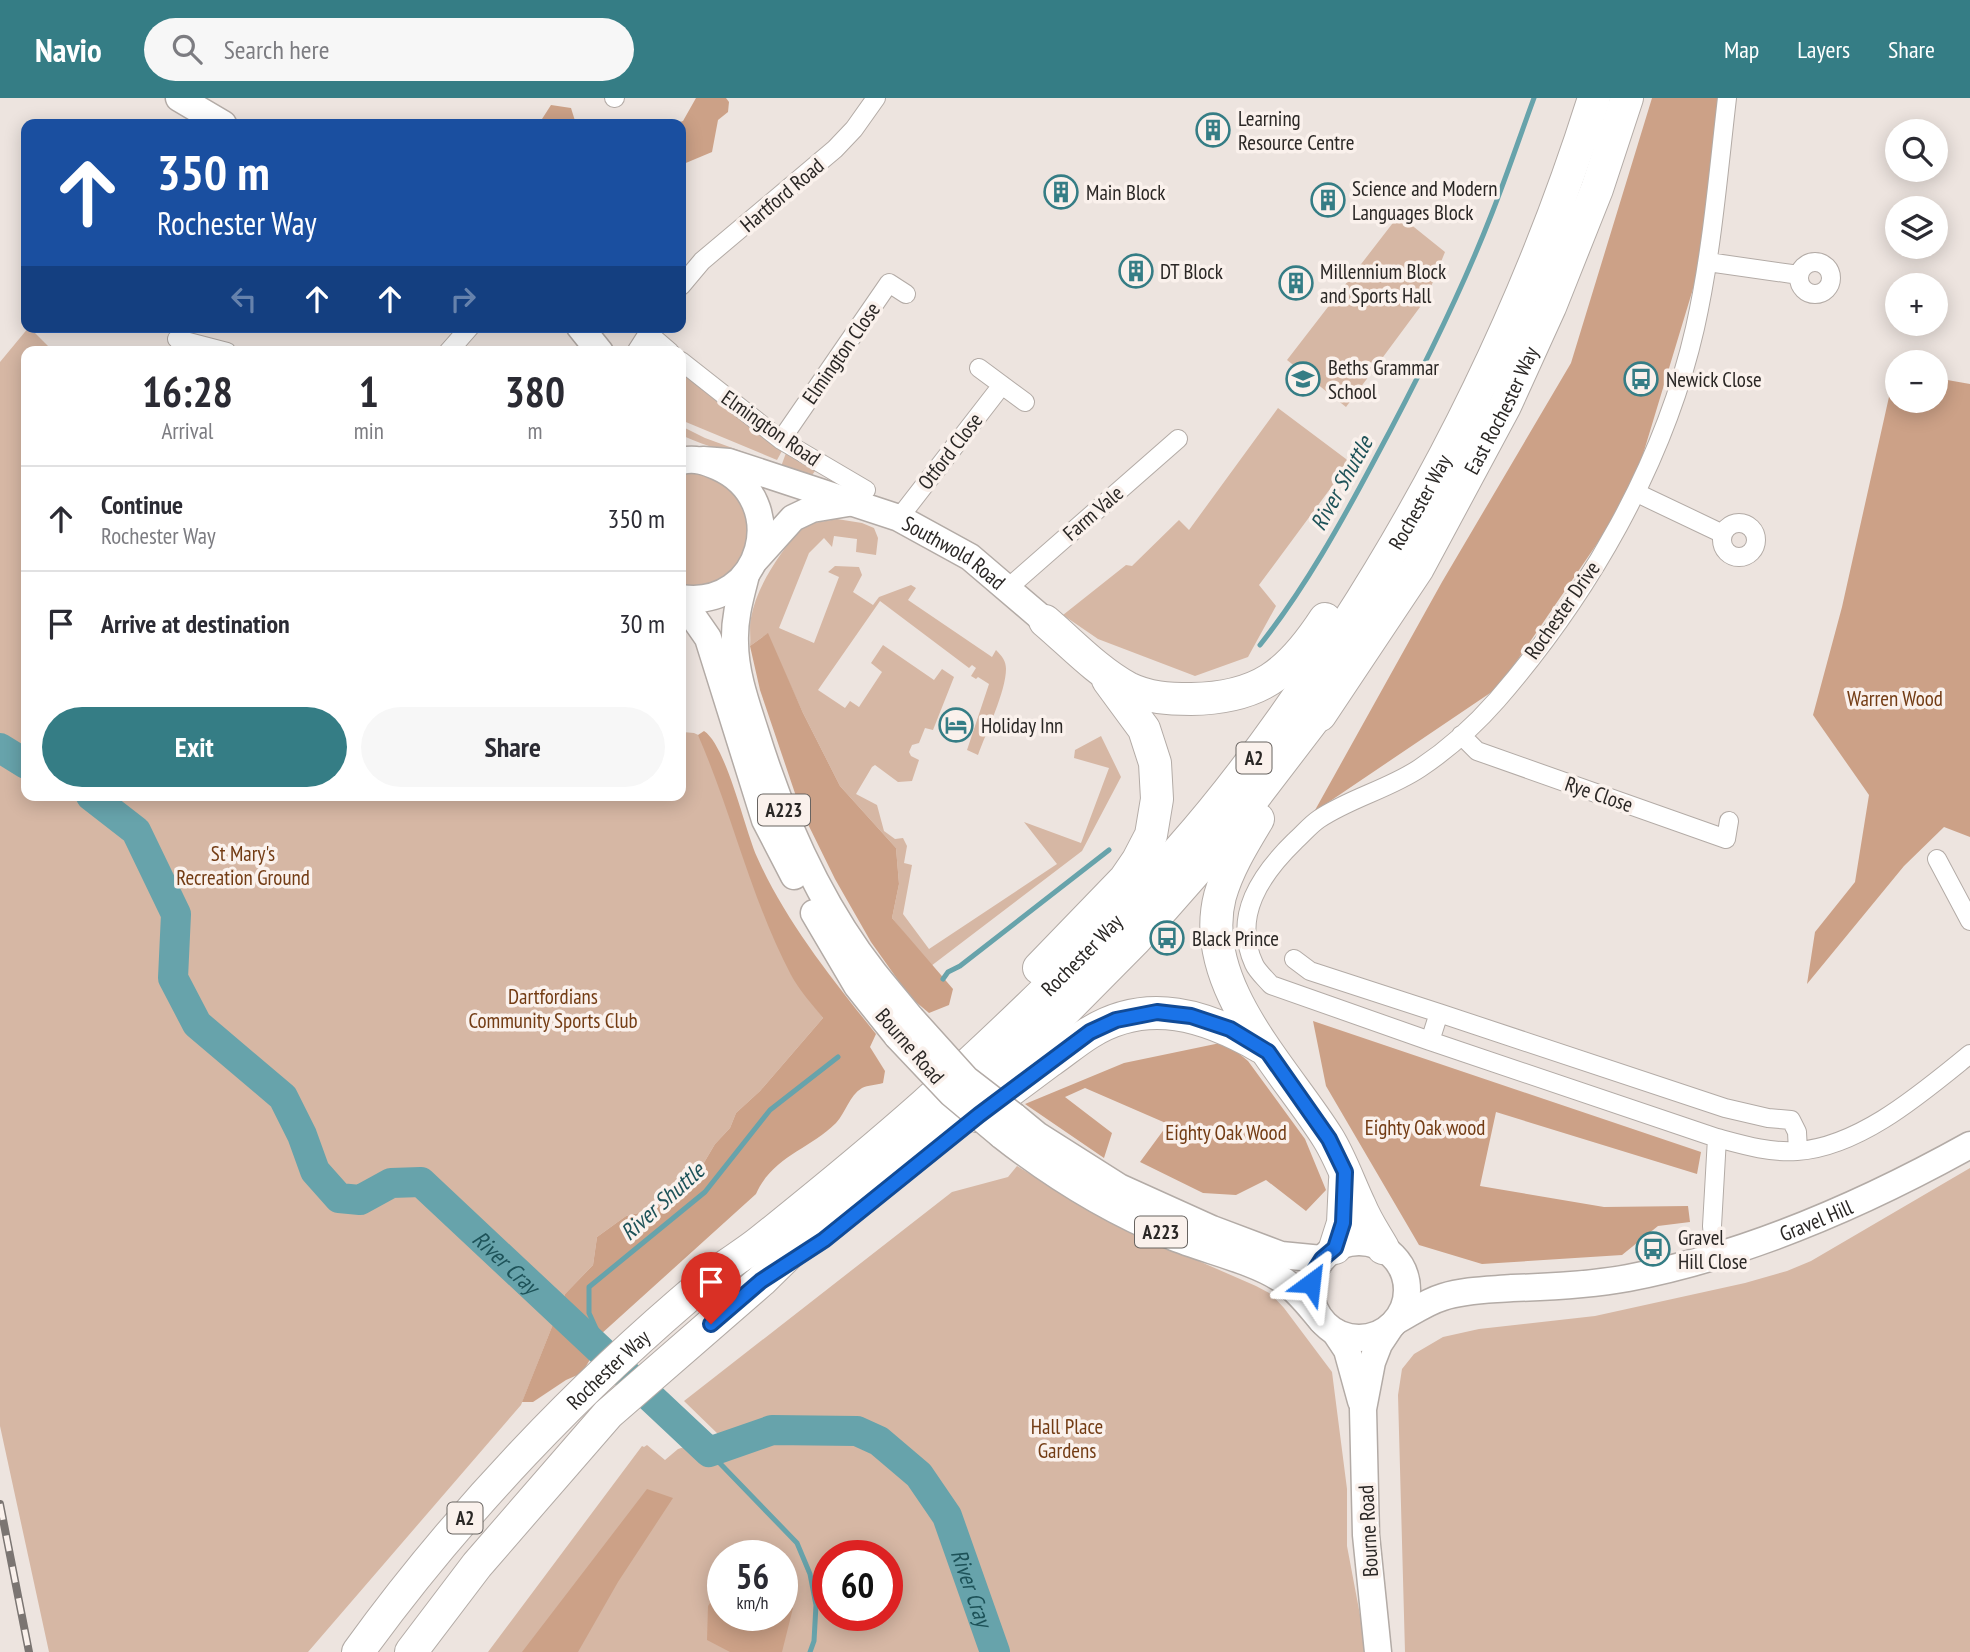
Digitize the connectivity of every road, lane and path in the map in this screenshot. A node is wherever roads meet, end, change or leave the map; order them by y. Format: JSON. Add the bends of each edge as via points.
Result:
{"nodes":[{"id":1,"x":179,"y":98,"type":"edge"},
{"id":2,"x":876,"y":98,"type":"edge"},
{"id":3,"x":1581,"y":98,"type":"edge"},
{"id":4,"x":1594,"y":98,"type":"edge"},
{"id":5,"x":1627,"y":98,"type":"edge"},
{"id":6,"x":1727,"y":98,"type":"edge"},
{"id":7,"x":215,"y":119,"type":"edge"},
{"id":8,"x":1708,"y":262,"type":"junction"},
{"id":9,"x":1800,"y":275,"type":"dead end"},
{"id":10,"x":686,"y":280,"type":"edge"},
{"id":11,"x":906,"y":294,"type":"dead end"},
{"id":12,"x":653,"y":333,"type":"edge"},
{"id":13,"x":177,"y":339,"type":"edge"},
{"id":14,"x":204,"y":346,"type":"edge"},
{"id":15,"x":665,"y":346,"type":"edge"},
{"id":16,"x":686,"y":365,"type":"edge"},
{"id":17,"x":979,"y":368,"type":"dead end"},
{"id":18,"x":1002,"y":385,"type":"junction"},
{"id":19,"x":1025,"y":402,"type":"dead end"},
{"id":20,"x":1178,"y":439,"type":"dead end"},
{"id":21,"x":781,"y":440,"type":"junction"},
{"id":22,"x":691,"y":456,"type":"edge"},
{"id":23,"x":1637,"y":493,"type":"junction"},
{"id":24,"x":858,"y":496,"type":"junction"},
{"id":25,"x":899,"y":518,"type":"junction"},
{"id":26,"x":1723,"y":534,"type":"dead end"},
{"id":27,"x":751,"y":567,"type":"junction"},
{"id":28,"x":1008,"y":588,"type":"junction"},
{"id":29,"x":686,"y":599,"type":"edge"},
{"id":30,"x":686,"y":610,"type":"edge"},
{"id":31,"x":1045,"y":621,"type":"joint"},
{"id":32,"x":1098,"y":668,"type":"junction"},
{"id":33,"x":1330,"y":698,"type":"junction"},
{"id":34,"x":1461,"y":735,"type":"junction"},
{"id":35,"x":1730,"y":821,"type":"dead end"},
{"id":36,"x":1937,"y":859,"type":"dead end"},
{"id":37,"x":1970,"y":921,"type":"edge"},
{"id":38,"x":1294,"y":959,"type":"dead end"},
{"id":39,"x":1439,"y":1013,"type":"junction"},
{"id":40,"x":904,"y":1027,"type":"junction"},
{"id":41,"x":1430,"y":1041,"type":"junction"},
{"id":42,"x":1268,"y":1052,"type":"junction"},
{"id":43,"x":1970,"y":1054,"type":"edge"},
{"id":44,"x":1007,"y":1126,"type":"junction"},
{"id":45,"x":1717,"y":1138,"type":"junction"},
{"id":46,"x":1970,"y":1145,"type":"edge"},
{"id":47,"x":1798,"y":1151,"type":"junction"},
{"id":48,"x":1345,"y":1172,"type":"junction"},
{"id":49,"x":1329,"y":1253,"type":"junction"},
{"id":50,"x":1715,"y":1256,"type":"junction"},
{"id":51,"x":1394,"y":1260,"type":"junction"},
{"id":52,"x":716,"y":1272,"type":"junction"},
{"id":53,"x":761,"y":1281,"type":"junction"},
{"id":54,"x":1486,"y":1289,"type":"junction"},
{"id":55,"x":1393,"y":1324,"type":"junction"},
{"id":56,"x":1329,"y":1327,"type":"junction"},
{"id":57,"x":1363,"y":1409,"type":"junction"},
{"id":58,"x":358,"y":1652,"type":"edge"},
{"id":59,"x":411,"y":1652,"type":"edge"},
{"id":60,"x":1378,"y":1652,"type":"edge"}],
"edges":[{"from":1,"to":7,"type":"main road"},
{"from":2,"to":10,"type":"street","name":"Hartford Road","via":[[835,149],[702,261]]},
{"from":3,"to":32,"type":"highway","via":[[1501,305],[1452,404],[1369,551],[1305,649],[1258,687],[1217,698],[1141,694]]},
{"from":4,"to":52,"type":"highway","name":"Rochester Way","number":"A2","via":[[1522,298],[1468,413],[1390,557],[1309,682],[1245,769],[1098,940],[921,1107],[757,1245]]},
{"from":5,"to":33,"type":"highway","name":"East Rochester Way","number":"A2","via":[[1569,260],[1505,406],[1418,568]]},
{"from":6,"to":8,"type":"street","name":"Rochester Drive"},
{"from":8,"to":9,"type":"street"},
{"from":8,"to":23,"type":"street","name":"Rochester Drive","via":[[1695,330],[1667,425]]},
{"from":11,"to":21,"type":"street","name":"Elmington Close","via":[[889,283]]},
{"from":12,"to":15,"type":"street"},
{"from":13,"to":14,"type":"street"},
{"from":16,"to":21,"type":"street","name":"Elmington Road"},
{"from":17,"to":18,"type":"street"},
{"from":18,"to":19,"type":"street"},
{"from":18,"to":25,"type":"street","name":"Otford Close"},
{"from":20,"to":28,"type":"street","name":"Farm Vale"},
{"from":21,"to":24,"type":"street","name":"Elmington Road"},
{"from":22,"to":24,"type":"main road","name":"Southwold Road","number":"A223"},
{"from":22,"to":27,"type":"main road","name":"Bourne Road","via":[[725,470],[752,495],[760,534]]},
{"from":23,"to":26,"type":"street"},
{"from":23,"to":34,"type":"street","name":"Rochester Drive","via":[[1566,611],[1496,701]]},
{"from":24,"to":25,"type":"main road","name":"Southwold Road","number":"A223"},
{"from":24,"to":27,"type":"main road","name":"Southwold Road","number":"A223","via":[[793,518]]},
{"from":25,"to":28,"type":"main road","name":"Southwold Road","number":"A223","via":[[970,557]]},
{"from":27,"to":29,"type":"main road","name":"Southwold Road","via":[[731,589],[713,597]]},
{"from":27,"to":40,"type":"main road","name":"Bourne Road","number":"A223","via":[[734,626],[734,647],[762,754],[796,841],[828,904]]},
{"from":28,"to":31,"type":"main road","name":"Southwold Road","number":"A223"},
{"from":30,"to":40,"type":"main road","name":"Bourne Road","number":"A223","via":[[708,638],[765,820],[808,903],[850,974]]},
{"from":31,"to":32,"type":"highway","number":"A223"},
{"from":32,"to":52,"type":"highway","via":[[1144,729],[1155,763],[1157,799],[1151,835],[1138,860],[981,1028],[747,1235]]},
{"from":33,"to":42,"type":"highway","via":[[1229,869],[1219,898],[1217,939],[1227,985]]},
{"from":33,"to":53,"type":"highway","name":"Rochester Way","number":"A2","via":[[1210,855],[1136,939],[1034,1042],[808,1235]]},
{"from":34,"to":35,"type":"street","name":"Rye Close","via":[[1477,751],[1726,839]]},
{"from":34,"to":41,"type":"street","name":"Rochester Drive","via":[[1419,769],[1318,820],[1269,869],[1251,898],[1244,930],[1254,966],[1271,985]]},
{"from":36,"to":37,"type":"street"},
{"from":38,"to":39,"type":"street","via":[[1310,971]]},
{"from":39,"to":41,"type":"street"},
{"from":39,"to":47,"type":"street","via":[[1725,1108],[1791,1120]]},
{"from":40,"to":44,"type":"main road","name":"Bourne Road","number":"A223","bridge":true,"via":[[952,1094]]},
{"from":41,"to":45,"type":"street"},
{"from":42,"to":48,"type":"highway","via":[[1329,1139]]},
{"from":42,"to":53,"type":"highway","via":[[1230,1029],[1191,1016],[1157,1012],[1116,1020],[1090,1032],[824,1240]]},
{"from":43,"to":47,"type":"street","via":[[1914,1099],[1862,1130],[1831,1144]]},
{"from":44,"to":49,"type":"main road","name":"Bourne Road","number":"A223","via":[[1037,1135],[1130,1192],[1212,1229],[1281,1255]]},
{"from":44,"to":56,"type":"main road","name":"Bourne Road","number":"A223","via":[[1023,1152],[1096,1200],[1171,1237],[1282,1279]]},
{"from":45,"to":47,"type":"street","via":[[1758,1149]]},
{"from":45,"to":50,"type":"street","via":[[1712,1226]]},
{"from":46,"to":50,"type":"main road","name":"Gravel Hill","via":[[1876,1194]]},
{"from":48,"to":49,"type":"highway","via":[[1343,1223]]},
{"from":48,"to":51,"type":"highway","via":[[1360,1208]]},
{"from":49,"to":51,"type":"main road","via":[[1359,1241]]},
{"from":49,"to":56,"type":"main road","via":[[1315,1270],[1311,1297]]},
{"from":50,"to":54,"type":"main road","name":"Gravel Hill","via":[[1603,1282]]},
{"from":51,"to":54,"type":"main road","name":"Gravel Hill","via":[[1432,1282]]},
{"from":51,"to":55,"type":"main road","via":[[1407,1296]]},
{"from":52,"to":58,"type":"highway","name":"Rochester Way","number":"A2","via":[[583,1392],[461,1522]]},
{"from":53,"to":59,"type":"highway","name":"Rochester Way","number":"A2","via":[[608,1414],[477,1565]]},
{"from":54,"to":55,"type":"main road","name":"Gravel Hill","via":[[1446,1295]]},
{"from":55,"to":56,"type":"main road","via":[[1367,1338],[1351,1338]]},
{"from":55,"to":57,"type":"main road","name":"Bourne Road","number":"A223","via":[[1372,1362]]},
{"from":56,"to":57,"type":"main road","name":"Bourne Road","number":"A223","via":[[1347,1350]]},
{"from":57,"to":60,"type":"main road","name":"Bourne Road","number":"A223","via":[[1366,1535]]}]}
